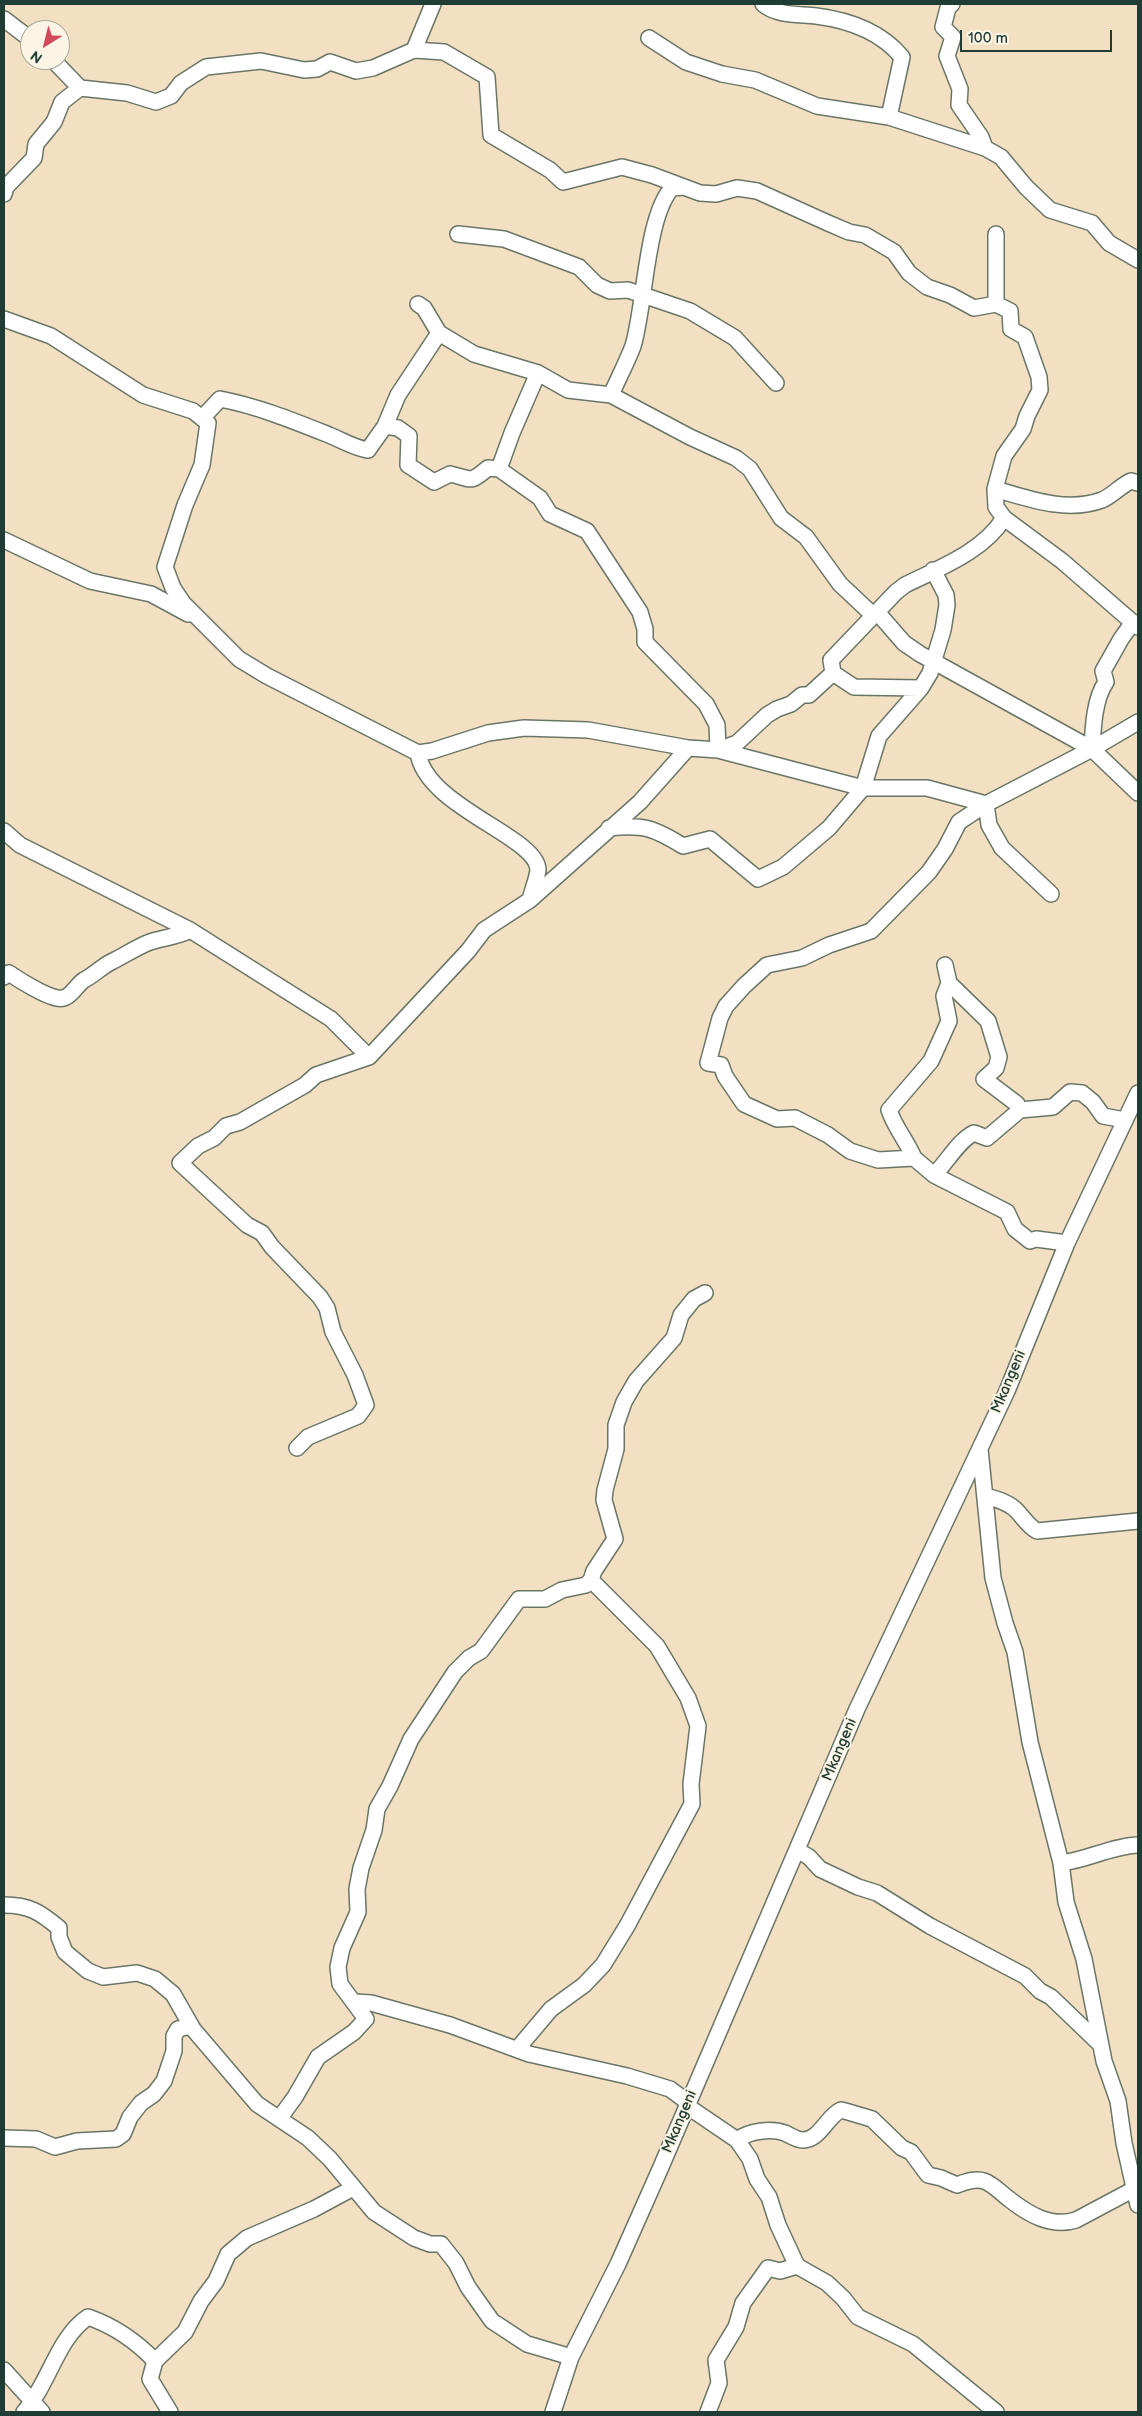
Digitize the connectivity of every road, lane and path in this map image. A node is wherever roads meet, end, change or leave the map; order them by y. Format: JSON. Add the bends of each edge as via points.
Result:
{"nodes":[{"id":1,"x":433,"y":4,"type":"edge"},
{"id":2,"x":764,"y":4,"type":"edge"},
{"id":3,"x":952,"y":4,"type":"edge"},
{"id":4,"x":4,"y":18,"type":"edge"},
{"id":5,"x":20,"y":31,"type":"edge"},
{"id":6,"x":649,"y":38,"type":"dead end"},
{"id":7,"x":414,"y":50,"type":"junction"},
{"id":8,"x":63,"y":70,"type":"edge"},
{"id":9,"x":80,"y":88,"type":"junction"},
{"id":10,"x":889,"y":117,"type":"junction"},
{"id":11,"x":985,"y":148,"type":"junction"},
{"id":12,"x":684,"y":187,"type":"junction"},
{"id":13,"x":4,"y":194,"type":"edge"},
{"id":14,"x":458,"y":234,"type":"dead end"},
{"id":15,"x":996,"y":234,"type":"dead end"},
{"id":16,"x":1138,"y":260,"type":"edge"},
{"id":17,"x":642,"y":294,"type":"junction"},
{"id":18,"x":418,"y":304,"type":"dead end"},
{"id":19,"x":996,"y":304,"type":"junction"},
{"id":20,"x":4,"y":319,"type":"edge"},
{"id":21,"x":439,"y":333,"type":"junction"},
{"id":22,"x":538,"y":373,"type":"junction"},
{"id":23,"x":776,"y":383,"type":"dead end"},
{"id":24,"x":611,"y":395,"type":"junction"},
{"id":25,"x":202,"y":418,"type":"junction"},
{"id":26,"x":385,"y":426,"type":"junction"},
{"id":27,"x":499,"y":469,"type":"junction"},
{"id":28,"x":1138,"y":483,"type":"edge"},
{"id":29,"x":995,"y":489,"type":"junction"},
{"id":30,"x":1004,"y":518,"type":"junction"},
{"id":31,"x":4,"y":540,"type":"edge"},
{"id":32,"x":933,"y":570,"type":"junction"},
{"id":33,"x":876,"y":614,"type":"junction"},
{"id":34,"x":203,"y":621,"type":"junction"},
{"id":35,"x":1136,"y":625,"type":"edge"},
{"id":36,"x":934,"y":661,"type":"junction"},
{"id":37,"x":833,"y":673,"type":"junction"},
{"id":38,"x":921,"y":688,"type":"junction"},
{"id":39,"x":1138,"y":722,"type":"edge"},
{"id":40,"x":688,"y":748,"type":"junction"},
{"id":41,"x":718,"y":750,"type":"junction"},
{"id":42,"x":1092,"y":750,"type":"junction"},
{"id":43,"x":418,"y":753,"type":"junction"},
{"id":44,"x":862,"y":788,"type":"junction"},
{"id":45,"x":1138,"y":793,"type":"edge"},
{"id":46,"x":986,"y":804,"type":"junction"},
{"id":47,"x":609,"y":828,"type":"junction"},
{"id":48,"x":4,"y":831,"type":"edge"},
{"id":49,"x":1050,"y":894,"type":"dead end"},
{"id":50,"x":530,"y":900,"type":"junction"},
{"id":51,"x":190,"y":930,"type":"junction"},
{"id":52,"x":945,"y":965,"type":"dead end"},
{"id":53,"x":4,"y":977,"type":"edge"},
{"id":54,"x":948,"y":984,"type":"junction"},
{"id":55,"x":369,"y":1057,"type":"junction"},
{"id":56,"x":1138,"y":1093,"type":"edge"},
{"id":57,"x":1020,"y":1110,"type":"junction"},
{"id":58,"x":1125,"y":1120,"type":"junction"},
{"id":59,"x":914,"y":1158,"type":"junction"},
{"id":60,"x":934,"y":1175,"type":"junction"},
{"id":61,"x":1067,"y":1243,"type":"junction"},
{"id":62,"x":705,"y":1293,"type":"dead end"},
{"id":63,"x":297,"y":1448,"type":"dead end"},
{"id":64,"x":980,"y":1449,"type":"junction"},
{"id":65,"x":986,"y":1496,"type":"junction"},
{"id":66,"x":1138,"y":1521,"type":"edge"},
{"id":67,"x":591,"y":1580,"type":"junction"},
{"id":68,"x":1138,"y":1845,"type":"edge"},
{"id":69,"x":797,"y":1850,"type":"junction"},
{"id":70,"x":1061,"y":1863,"type":"junction"},
{"id":71,"x":4,"y":1905,"type":"edge"},
{"id":72,"x":355,"y":2002,"type":"junction"},
{"id":73,"x":191,"y":2026,"type":"junction"},
{"id":74,"x":1100,"y":2044,"type":"junction"},
{"id":75,"x":518,"y":2048,"type":"junction"},
{"id":76,"x":688,"y":2104,"type":"junction"},
{"id":77,"x":279,"y":2119,"type":"junction"},
{"id":78,"x":4,"y":2138,"type":"edge"},
{"id":79,"x":737,"y":2140,"type":"junction"},
{"id":80,"x":353,"y":2188,"type":"junction"},
{"id":81,"x":1136,"y":2188,"type":"edge"},
{"id":82,"x":1138,"y":2205,"type":"edge"},
{"id":83,"x":797,"y":2266,"type":"junction"},
{"id":84,"x":571,"y":2357,"type":"junction"},
{"id":85,"x":155,"y":2361,"type":"junction"},
{"id":86,"x":4,"y":2370,"type":"edge"},
{"id":87,"x":33,"y":2409,"type":"edge"},
{"id":88,"x":170,"y":2412,"type":"edge"},
{"id":89,"x":556,"y":2412,"type":"edge"},
{"id":90,"x":708,"y":2412,"type":"edge"},
{"id":91,"x":996,"y":2412,"type":"edge"}],
"edges":[{"from":1,"to":7,"type":"street"},
{"from":2,"to":10,"type":"street","via":[[787,14],[851,22],[890,44],[902,57]]},
{"from":3,"to":11,"type":"street","via":[[943,27],[953,37],[947,56],[960,88],[959,104]]},
{"from":4,"to":5,"type":"street"},
{"from":6,"to":10,"type":"street","via":[[686,62],[722,74],[755,80],[817,106]]},
{"from":7,"to":9,"type":"street","via":[[356,72],[330,62],[317,69],[304,70],[261,60],[206,66],[181,83],[171,96],[156,102],[127,93]]},
{"from":7,"to":12,"type":"street","via":[[444,52],[487,77],[492,135],[550,170],[563,182],[622,167]]},
{"from":8,"to":9,"type":"street"},
{"from":9,"to":13,"type":"street","via":[[62,102],[54,122],[36,144],[34,158],[6,187]]},
{"from":10,"to":11,"type":"street"},
{"from":11,"to":16,"type":"street","via":[[1001,156],[1050,210],[1092,223],[1109,243]]},
{"from":12,"to":17,"type":"street","via":[[672,188],[664,200]]},
{"from":12,"to":19,"type":"street","via":[[716,194],[736,188],[757,191],[828,224],[865,235],[884,245],[901,260],[909,273],[927,287],[974,308]]},
{"from":14,"to":17,"type":"street","via":[[504,239],[580,267],[597,285],[610,291],[628,290]]},
{"from":15,"to":19,"type":"street"},
{"from":17,"to":23,"type":"street","via":[[690,311],[735,338]]},
{"from":17,"to":24,"type":"street","via":[[633,345]]},
{"from":18,"to":21,"type":"street","via":[[424,308]]},
{"from":19,"to":29,"type":"street","via":[[1010,311],[1011,329],[1025,337],[1039,376],[1040,390],[1023,429],[1004,456]]},
{"from":20,"to":25,"type":"street","via":[[51,336],[143,395],[192,411]]},
{"from":21,"to":22,"type":"street","via":[[474,354]]},
{"from":21,"to":26,"type":"street","via":[[398,395]]},
{"from":22,"to":24,"type":"street","via":[[568,390]]},
{"from":22,"to":27,"type":"street"},
{"from":24,"to":33,"type":"street","via":[[736,458],[750,469],[781,518],[806,537],[840,584]]},
{"from":25,"to":26,"type":"street","via":[[220,399],[236,402],[368,450]]},
{"from":25,"to":34,"type":"street","via":[[208,423],[202,465],[165,567],[172,588]]},
{"from":26,"to":27,"type":"street","via":[[398,428],[409,436],[408,464],[434,482],[450,474],[470,480],[488,468]]},
{"from":27,"to":41,"type":"street","via":[[540,498],[550,514],[587,531],[640,612],[645,642],[706,704],[717,725]]},
{"from":28,"to":29,"type":"street","via":[[1131,481],[1103,500],[1077,506],[1034,500]]},
{"from":29,"to":30,"type":"street","via":[[996,507]]},
{"from":30,"to":32,"type":"street","via":[[995,531],[973,550]]},
{"from":30,"to":35,"type":"street","via":[[1062,561]]},
{"from":31,"to":34,"type":"street","via":[[90,581],[151,594]]},
{"from":32,"to":33,"type":"street","via":[[905,585]]},
{"from":32,"to":36,"type":"street","via":[[946,594],[947,605]]},
{"from":33,"to":36,"type":"street","via":[[904,643]]},
{"from":33,"to":37,"type":"street","via":[[831,660]]},
{"from":34,"to":43,"type":"street","via":[[239,659]]},
{"from":35,"to":42,"type":"street","via":[[1121,639],[1103,671],[1106,682],[1093,730]]},
{"from":36,"to":38,"type":"street"},
{"from":36,"to":42,"type":"street"},
{"from":37,"to":38,"type":"street","via":[[854,687]]},
{"from":37,"to":41,"type":"street","via":[[809,695],[802,695],[767,715],[737,743]]},
{"from":38,"to":44,"type":"street","via":[[879,736]]},
{"from":39,"to":42,"type":"street"},
{"from":40,"to":41,"type":"street"},
{"from":40,"to":43,"type":"street","via":[[588,730],[524,728],[488,733]]},
{"from":40,"to":47,"type":"street","via":[[640,802]]},
{"from":41,"to":44,"type":"street"},
{"from":42,"to":45,"type":"street"},
{"from":42,"to":46,"type":"street"},
{"from":43,"to":50,"type":"street","via":[[420,764],[432,782],[450,798],[532,854],[538,869]]},
{"from":44,"to":46,"type":"street","via":[[927,788]]},
{"from":44,"to":47,"type":"street","via":[[829,828],[783,866],[758,879],[710,839],[683,846],[662,833],[636,825]]},
{"from":46,"to":49,"type":"street","via":[[989,825],[1002,848]]},
{"from":46,"to":59,"type":"street","via":[[959,822],[929,872],[870,930],[802,958],[767,965],[744,986],[720,1018],[708,1063],[721,1065],[724,1076],[744,1104],[777,1118],[795,1118],[850,1151],[878,1160]]},
{"from":47,"to":50,"type":"street"},
{"from":48,"to":51,"type":"street","via":[[20,844]]},
{"from":50,"to":55,"type":"street","via":[[484,930]]},
{"from":51,"to":53,"type":"street","via":[[132,950],[83,981],[66,997],[57,999],[9,974]]},
{"from":51,"to":55,"type":"street","via":[[331,1019]]},
{"from":52,"to":54,"type":"street"},
{"from":54,"to":57,"type":"street","via":[[988,1021],[999,1057],[996,1068],[984,1079],[1017,1104]]},
{"from":54,"to":59,"type":"street","via":[[944,996],[950,1021],[931,1061],[888,1110]]},
{"from":55,"to":63,"type":"street","via":[[316,1075],[305,1085],[240,1122],[226,1126],[180,1162],[247,1225],[262,1233],[272,1248],[320,1297],[355,1375],[366,1406],[358,1416],[308,1436]]},
{"from":56,"to":58,"type":"street","name":"Mkangeni"},
{"from":57,"to":58,"type":"street","via":[[1053,1107],[1070,1092],[1082,1093],[1103,1116]]},
{"from":57,"to":60,"type":"street","via":[[987,1138],[974,1133],[964,1138]]},
{"from":58,"to":61,"type":"street","name":"Mkangeni"},
{"from":59,"to":60,"type":"street"},
{"from":60,"to":61,"type":"street","via":[[1007,1212],[1015,1229],[1030,1241]]},
{"from":61,"to":64,"type":"street","name":"Mkangeni"},
{"from":62,"to":67,"type":"street","via":[[694,1299],[681,1315],[674,1338],[636,1381],[624,1402],[616,1425],[616,1448],[604,1495],[615,1539]]},
{"from":64,"to":65,"type":"street"},
{"from":64,"to":69,"type":"street","name":"Mkangeni","via":[[857,1709]]},
{"from":65,"to":66,"type":"street","via":[[1015,1509],[1037,1531]]},
{"from":65,"to":70,"type":"street","via":[[993,1578],[1015,1652],[1030,1742]]},
{"from":67,"to":72,"type":"street","via":[[586,1586],[562,1590],[545,1599],[519,1599],[481,1651],[455,1672],[411,1739],[377,1809],[368,1853],[361,1868],[358,1912],[342,1948],[338,1967],[340,1984]]},
{"from":67,"to":75,"type":"street","via":[[657,1646],[688,1698],[698,1726],[691,1784],[692,1804],[603,1965],[584,1985],[551,2010]]},
{"from":68,"to":70,"type":"street","via":[[1121,1845]]},
{"from":69,"to":74,"type":"street","via":[[820,1869],[877,1893],[930,1926],[1024,1976]]},
{"from":69,"to":76,"type":"street","name":"Mkangeni"},
{"from":70,"to":74,"type":"street","via":[[1066,1902],[1084,1959]]},
{"from":71,"to":73,"type":"street","via":[[23,1905],[43,1915],[59,1928],[65,1952],[88,1971],[103,1977],[137,1973],[155,1979],[173,1994]]},
{"from":72,"to":75,"type":"street","via":[[371,2003],[450,2025]]},
{"from":72,"to":77,"type":"street","via":[[366,2019],[354,2032],[318,2057]]},
{"from":73,"to":77,"type":"street","via":[[257,2104]]},
{"from":73,"to":78,"type":"street","via":[[178,2029],[164,2081],[141,2103],[123,2134],[116,2139],[55,2147],[36,2139]]},
{"from":74,"to":81,"type":"street","via":[[1118,2101]]},
{"from":75,"to":76,"type":"street","via":[[529,2054],[670,2089]]},
{"from":76,"to":79,"type":"street"},
{"from":76,"to":84,"type":"street","name":"Mkangeni","via":[[618,2264]]},
{"from":77,"to":80,"type":"street","via":[[308,2138]]},
{"from":79,"to":81,"type":"street","via":[[743,2135],[773,2130],[808,2139],[819,2133],[833,2114],[845,2111],[872,2119],[902,2148],[911,2152],[928,2175],[957,2185],[970,2180],[984,2181],[1023,2210],[1052,2223],[1076,2220]]},
{"from":79,"to":83,"type":"street","via":[[769,2197]]},
{"from":80,"to":84,"type":"street","via":[[374,2212],[414,2238],[441,2244],[492,2320],[527,2344]]},
{"from":80,"to":85,"type":"street","via":[[247,2238],[228,2254],[216,2281],[201,2300],[185,2332]]},
{"from":81,"to":82,"type":"street"},
{"from":83,"to":90,"type":"street","via":[[780,2271],[768,2268],[743,2303],[736,2328],[716,2360],[719,2384]]},
{"from":83,"to":91,"type":"street","via":[[827,2283],[858,2317],[913,2344]]},
{"from":84,"to":89,"type":"street","name":"Mkangeni"},
{"from":85,"to":87,"type":"street","via":[[126,2335],[88,2317],[68,2337]]},
{"from":85,"to":88,"type":"street","via":[[150,2379]]},
{"from":86,"to":87,"type":"street"}]}
